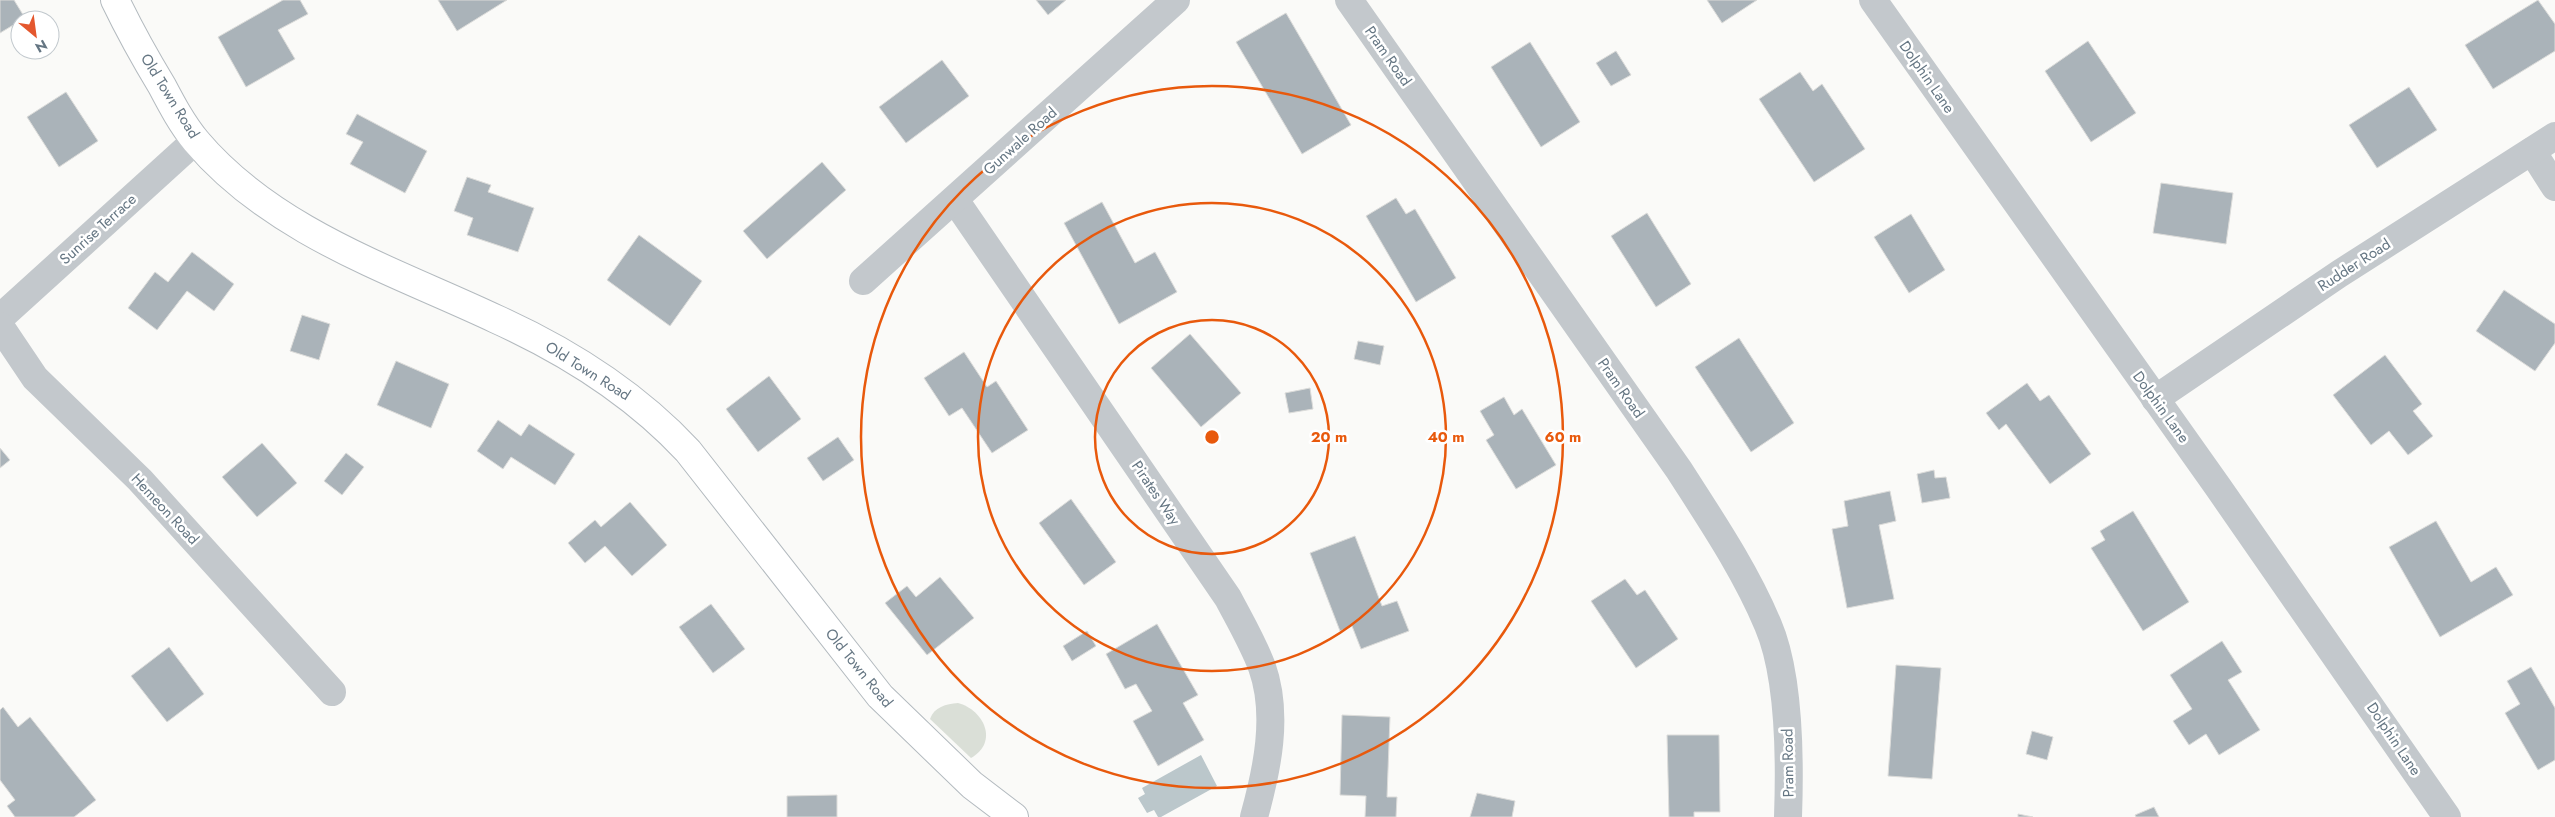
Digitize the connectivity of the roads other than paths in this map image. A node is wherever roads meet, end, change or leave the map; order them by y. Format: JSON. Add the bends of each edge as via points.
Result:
{"nodes":[{"id":1,"x":115,"y":0,"type":"edge"},
{"id":2,"x":1176,"y":0,"type":"edge"},
{"id":3,"x":1349,"y":0,"type":"edge"},
{"id":4,"x":1873,"y":0,"type":"edge"},
{"id":5,"x":2555,"y":136,"type":"edge"},
{"id":6,"x":196,"y":140,"type":"junction"},
{"id":7,"x":2532,"y":151,"type":"junction"},
{"id":8,"x":2555,"y":187,"type":"edge"},
{"id":9,"x":955,"y":200,"type":"junction"},
{"id":10,"x":863,"y":281,"type":"dead end"},
{"id":11,"x":0,"y":318,"type":"edge"},
{"id":12,"x":0,"y":326,"type":"edge"},
{"id":13,"x":2155,"y":399,"type":"junction"},
{"id":14,"x":332,"y":692,"type":"dead end"},
{"id":15,"x":1013,"y":817,"type":"edge"},
{"id":16,"x":1254,"y":817,"type":"edge"},
{"id":17,"x":1788,"y":817,"type":"edge"},
{"id":18,"x":2446,"y":817,"type":"edge"}],
"edges":[{"from":1,"to":6,"type":"street","name":"Old Town Road","via":[[180,118]]},
{"from":2,"to":9,"type":"street","name":"Gunwale Road"},
{"from":3,"to":17,"type":"street","name":"Pram Road","via":[[1679,470],[1750,588],[1769,626],[1778,659],[1787,725]]},
{"from":4,"to":13,"type":"street","name":"Dolphin Lane"},
{"from":5,"to":7,"type":"street","name":"Rudder Road"},
{"from":6,"to":11,"type":"street","name":"Sunrise Terrace"},
{"from":6,"to":15,"type":"street","name":"Old Town Road","via":[[233,177],[287,218],[356,256],[499,320],[570,356],[642,406],[688,451],[880,696],[972,785]]},
{"from":7,"to":8,"type":"street"},
{"from":7,"to":13,"type":"street","name":"Rudder Road","via":[[2340,274]]},
{"from":9,"to":10,"type":"street","name":"Gunwale Road"},
{"from":9,"to":16,"type":"street","name":"Pirates Way","via":[[1228,598],[1249,636],[1262,668],[1270,728],[1267,769]]},
{"from":12,"to":14,"type":"street","name":"Hemeon Road","via":[[35,378],[140,480]]},
{"from":13,"to":18,"type":"street","name":"Dolphin Lane"}]}
